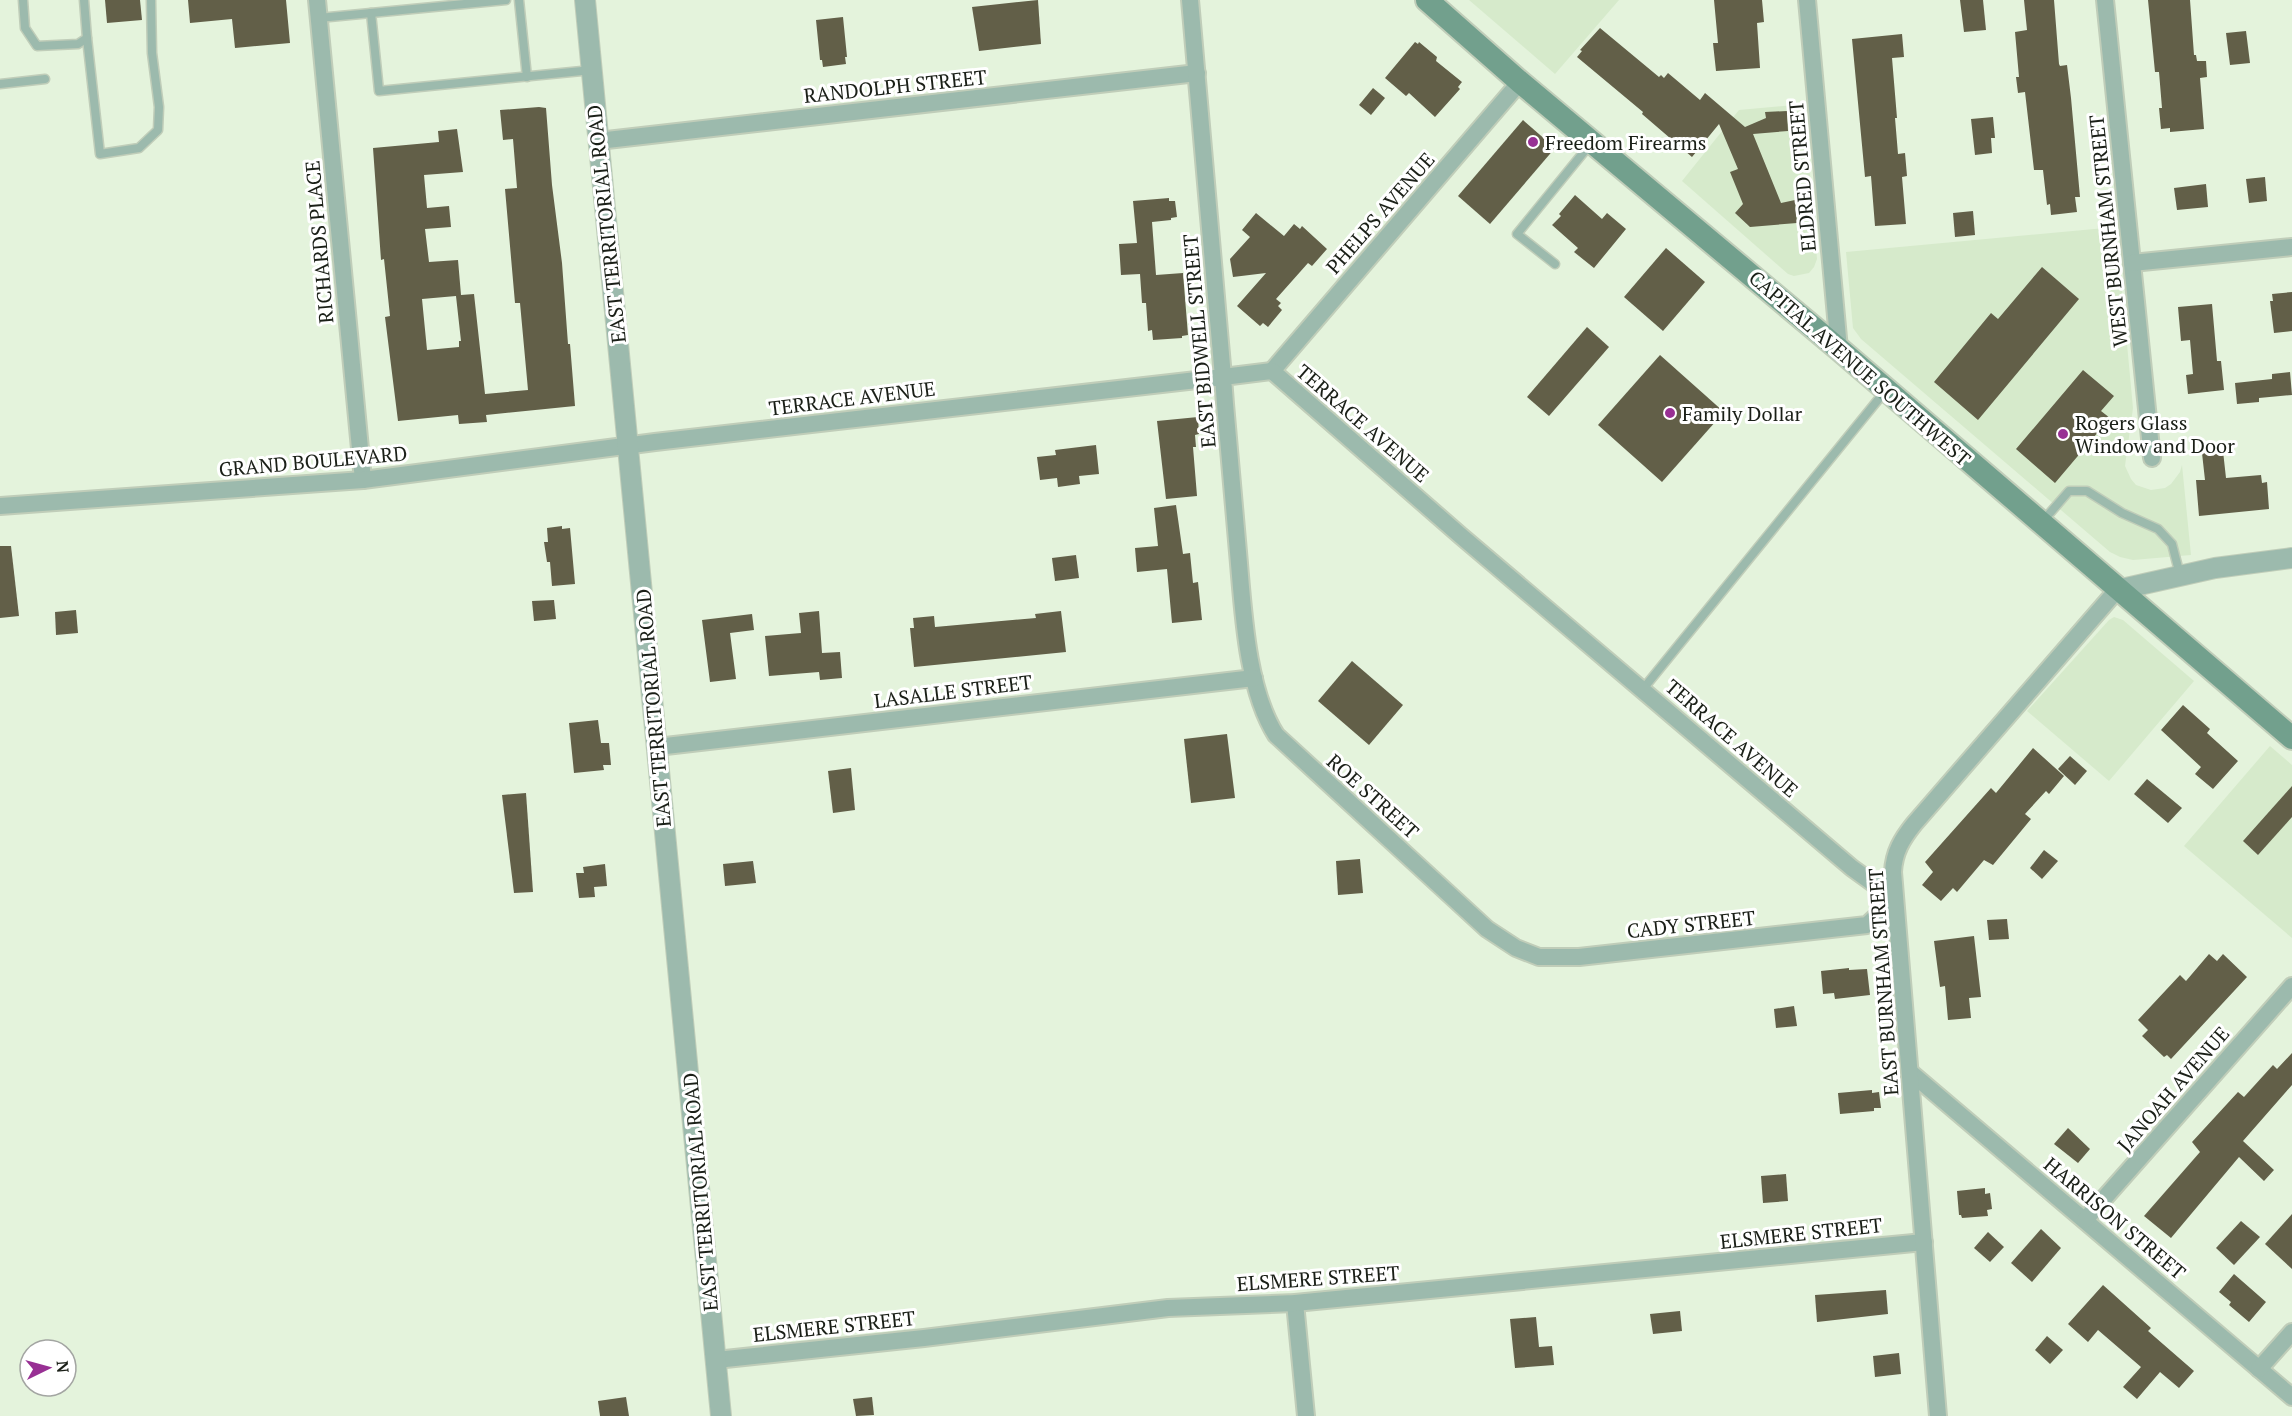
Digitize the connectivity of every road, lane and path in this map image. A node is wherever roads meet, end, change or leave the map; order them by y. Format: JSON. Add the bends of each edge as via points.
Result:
{"nodes":[{"id":1,"x":23,"y":0,"type":"edge"},
{"id":2,"x":84,"y":0,"type":"edge"},
{"id":3,"x":151,"y":0,"type":"edge"},
{"id":4,"x":317,"y":0,"type":"edge"},
{"id":5,"x":506,"y":0,"type":"edge"},
{"id":6,"x":519,"y":0,"type":"edge"},
{"id":7,"x":585,"y":0,"type":"edge"},
{"id":8,"x":1190,"y":0,"type":"edge"},
{"id":9,"x":1427,"y":0,"type":"edge"},
{"id":10,"x":1807,"y":0,"type":"edge"},
{"id":11,"x":2105,"y":0,"type":"edge"},
{"id":12,"x":372,"y":13,"type":"junction"},
{"id":13,"x":319,"y":18,"type":"junction"},
{"id":14,"x":87,"y":38,"type":"junction"},
{"id":15,"x":592,"y":70,"type":"junction"},
{"id":16,"x":1197,"y":73,"type":"junction"},
{"id":17,"x":527,"y":77,"type":"junction"},
{"id":18,"x":45,"y":80,"type":"dead end"},
{"id":19,"x":1520,"y":82,"type":"junction"},
{"id":20,"x":0,"y":84,"type":"edge"},
{"id":21,"x":598,"y":141,"type":"junction"},
{"id":22,"x":1592,"y":142,"type":"junction"},
{"id":23,"x":2292,"y":247,"type":"edge"},
{"id":24,"x":2132,"y":262,"type":"junction"},
{"id":25,"x":1554,"y":264,"type":"dead end"},
{"id":26,"x":1839,"y":349,"type":"junction"},
{"id":27,"x":1272,"y":371,"type":"junction"},
{"id":28,"x":1223,"y":377,"type":"junction"},
{"id":29,"x":1886,"y":390,"type":"junction"},
{"id":30,"x":628,"y":446,"type":"junction"},
{"id":31,"x":2152,"y":458,"type":"dead end"},
{"id":32,"x":363,"y":480,"type":"junction"},
{"id":33,"x":0,"y":506,"type":"edge"},
{"id":34,"x":2041,"y":524,"type":"junction"},
{"id":35,"x":2292,"y":558,"type":"edge"},
{"id":36,"x":2180,"y":575,"type":"junction"},
{"id":37,"x":2117,"y":590,"type":"junction"},
{"id":38,"x":1254,"y":678,"type":"junction"},
{"id":39,"x":1643,"y":689,"type":"junction"},
{"id":40,"x":2292,"y":738,"type":"edge"},
{"id":41,"x":657,"y":747,"type":"junction"},
{"id":42,"x":1895,"y":899,"type":"junction"},
{"id":43,"x":1487,"y":929,"type":"joint"},
{"id":44,"x":2292,"y":986,"type":"edge"},
{"id":45,"x":1910,"y":1072,"type":"junction"},
{"id":46,"x":2085,"y":1220,"type":"junction"},
{"id":47,"x":1924,"y":1242,"type":"junction"},
{"id":48,"x":1295,"y":1303,"type":"junction"},
{"id":49,"x":2292,"y":1332,"type":"edge"},
{"id":50,"x":716,"y":1360,"type":"junction"},
{"id":51,"x":2259,"y":1369,"type":"junction"},
{"id":52,"x":2292,"y":1397,"type":"edge"},
{"id":53,"x":721,"y":1416,"type":"edge"},
{"id":54,"x":1306,"y":1416,"type":"edge"},
{"id":55,"x":1938,"y":1416,"type":"edge"}],
"edges":[{"from":1,"to":14,"type":"lane","via":[[25,28],[36,46],[78,44]]},
{"from":2,"to":14,"type":"lane"},
{"from":3,"to":14,"type":"lane","via":[[158,130],[139,148],[100,154]]},
{"from":4,"to":13,"type":"street","name":"RICHARDS PLACE"},
{"from":5,"to":12,"type":"lane"},
{"from":6,"to":17,"type":"lane"},
{"from":7,"to":15,"type":"street","name":"EAST TERRITORIAL ROAD"},
{"from":8,"to":16,"type":"street","name":"EAST BIDWELL STREET"},
{"from":9,"to":19,"type":"main road","name":"CAPITAL AVENUE SOUTHWEST"},
{"from":10,"to":26,"type":"street","name":"ELDRED STREET"},
{"from":11,"to":24,"type":"street","name":"WEST BURNHAM STREET"},
{"from":12,"to":13,"type":"lane"},
{"from":12,"to":17,"type":"lane","via":[[379,91]]},
{"from":13,"to":32,"type":"street","name":"RICHARDS PLACE"},
{"from":15,"to":17,"type":"lane"},
{"from":15,"to":21,"type":"street","name":"EAST TERRITORIAL ROAD"},
{"from":16,"to":21,"type":"street","name":"RANDOLPH STREET"},
{"from":16,"to":28,"type":"street","name":"EAST BIDWELL STREET"},
{"from":18,"to":20,"type":"lane"},
{"from":19,"to":22,"type":"main road","name":"CAPITAL AVENUE SOUTHWEST"},
{"from":19,"to":27,"type":"street","name":"PHELPS AVENUE"},
{"from":21,"to":30,"type":"street","name":"EAST TERRITORIAL ROAD"},
{"from":22,"to":25,"type":"lane","via":[[1516,234]]},
{"from":22,"to":26,"type":"main road","name":"CAPITAL AVENUE SOUTHWEST"},
{"from":23,"to":24,"type":"street"},
{"from":24,"to":31,"type":"street","name":"WEST BURNHAM STREET"},
{"from":26,"to":29,"type":"main road","name":"CAPITAL AVENUE SOUTHWEST"},
{"from":27,"to":28,"type":"street","name":"TERRACE AVENUE"},
{"from":27,"to":39,"type":"street","name":"TERRACE AVENUE"},
{"from":28,"to":30,"type":"street","name":"TERRACE AVENUE"},
{"from":28,"to":38,"type":"street","name":"EAST BIDWELL STREET","via":[[1243,608]]},
{"from":29,"to":34,"type":"main road","name":"CAPITAL AVENUE SOUTHWEST"},
{"from":29,"to":39,"type":"lane"},
{"from":30,"to":32,"type":"street","name":"GRAND BOULEVARD"},
{"from":30,"to":41,"type":"street","name":"EAST TERRITORIAL ROAD"},
{"from":32,"to":33,"type":"street","name":"GRAND BOULEVARD"},
{"from":34,"to":36,"type":"lane","via":[[2069,491],[2087,491],[2121,513],[2158,529],[2172,544]]},
{"from":34,"to":37,"type":"main road","name":"CAPITAL AVENUE SOUTHWEST"},
{"from":35,"to":36,"type":"street"},
{"from":36,"to":37,"type":"street"},
{"from":37,"to":40,"type":"main road","name":"CAPITAL AVENUE SOUTHWEST"},
{"from":37,"to":42,"type":"street","name":"EAST BURNHAM STREET","via":[[1905,835],[1894,857]]},
{"from":38,"to":41,"type":"street","name":"LASALLE STREET"},
{"from":38,"to":43,"type":"street","name":"ROE STREET","via":[[1266,717],[1281,741]]},
{"from":39,"to":42,"type":"street","name":"TERRACE AVENUE","via":[[1852,868]]},
{"from":41,"to":50,"type":"street","name":"EAST TERRITORIAL ROAD"},
{"from":42,"to":43,"type":"street","name":"CADY STREET","via":[[1867,925],[1579,957],[1539,957]]},
{"from":42,"to":45,"type":"street","name":"EAST BURNHAM STREET"},
{"from":44,"to":46,"type":"street","name":"JANOAH AVENUE"},
{"from":45,"to":46,"type":"street","name":"HARRISON STREET"},
{"from":45,"to":47,"type":"street","name":"EAST BURNHAM STREET"},
{"from":46,"to":51,"type":"street","name":"HARRISON STREET"},
{"from":47,"to":48,"type":"street","name":"ELSMERE STREET"},
{"from":47,"to":55,"type":"street","name":"EAST BURNHAM STREET"},
{"from":48,"to":50,"type":"street","name":"ELSMERE STREET","via":[[1158,1309]]},
{"from":48,"to":54,"type":"street"},
{"from":49,"to":51,"type":"street"},
{"from":50,"to":53,"type":"street","name":"EAST TERRITORIAL ROAD"},
{"from":51,"to":52,"type":"street","name":"HARRISON STREET"}]}
